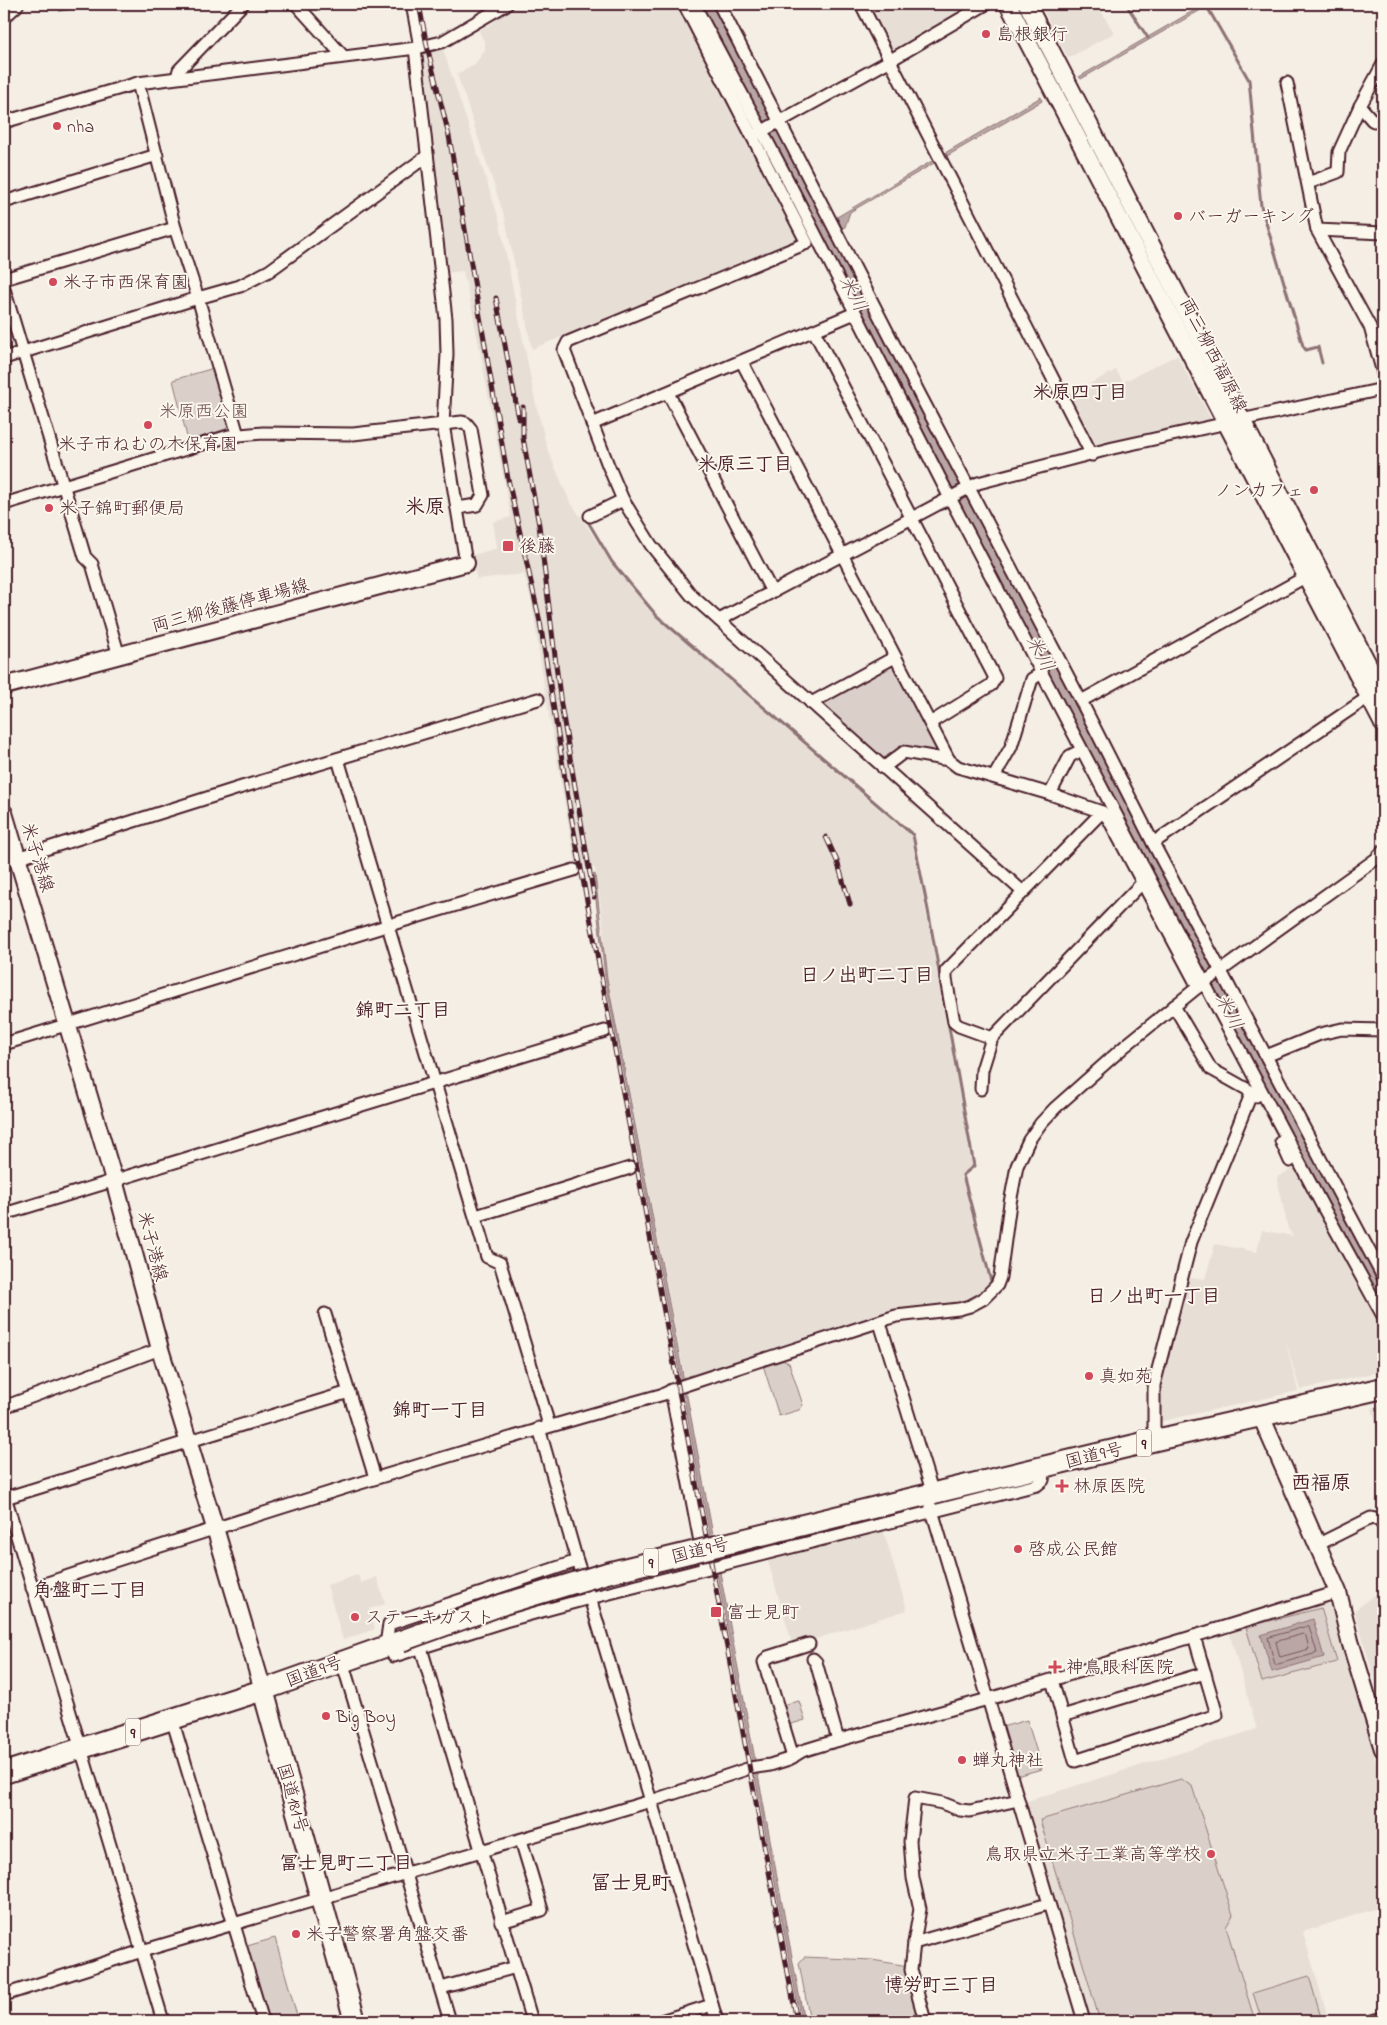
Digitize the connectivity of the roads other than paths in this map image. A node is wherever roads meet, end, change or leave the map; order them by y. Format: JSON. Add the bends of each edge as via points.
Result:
{"nodes":[{"id":1,"x":15,"y":4,"type":"edge"},
{"id":2,"x":243,"y":4,"type":"edge"},
{"id":3,"x":296,"y":4,"type":"edge"},
{"id":4,"x":412,"y":4,"type":"edge"},
{"id":5,"x":507,"y":4,"type":"edge"},
{"id":6,"x":684,"y":4,"type":"edge"},
{"id":7,"x":694,"y":4,"type":"edge"},
{"id":8,"x":719,"y":4,"type":"edge"},
{"id":9,"x":861,"y":4,"type":"edge"},
{"id":10,"x":986,"y":4,"type":"edge"},
{"id":11,"x":1008,"y":4,"type":"edge"},
{"id":12,"x":1027,"y":4,"type":"edge"},
{"id":13,"x":4,"y":14,"type":"edge"},
{"id":14,"x":418,"y":47,"type":"junction"},
{"id":15,"x":343,"y":56,"type":"junction"},
{"id":16,"x":889,"y":61,"type":"junction"},
{"id":17,"x":1383,"y":64,"type":"edge"},
{"id":18,"x":177,"y":77,"type":"junction"},
{"id":19,"x":138,"y":82,"type":"junction"},
{"id":20,"x":1287,"y":83,"type":"dead end"},
{"id":21,"x":1360,"y":106,"type":"junction"},
{"id":22,"x":1383,"y":117,"type":"edge"},
{"id":23,"x":4,"y":122,"type":"edge"},
{"id":24,"x":779,"y":122,"type":"junction"},
{"id":25,"x":757,"y":134,"type":"junction"},
{"id":26,"x":157,"y":155,"type":"junction"},
{"id":27,"x":427,"y":156,"type":"junction"},
{"id":28,"x":1308,"y":183,"type":"junction"},
{"id":29,"x":4,"y":202,"type":"edge"},
{"id":30,"x":175,"y":228,"type":"junction"},
{"id":31,"x":1317,"y":230,"type":"junction"},
{"id":32,"x":1383,"y":233,"type":"edge"},
{"id":33,"x":4,"y":279,"type":"edge"},
{"id":34,"x":4,"y":289,"type":"edge"},
{"id":35,"x":198,"y":298,"type":"junction"},
{"id":36,"x":855,"y":313,"type":"junction"},
{"id":37,"x":814,"y":331,"type":"junction"},
{"id":38,"x":23,"y":352,"type":"junction"},
{"id":39,"x":4,"y":358,"type":"edge"},
{"id":40,"x":742,"y":362,"type":"junction"},
{"id":41,"x":1383,"y":373,"type":"edge"},
{"id":42,"x":1383,"y":389,"type":"edge"},
{"id":43,"x":668,"y":393,"type":"junction"},
{"id":44,"x":1243,"y":420,"type":"junction"},
{"id":45,"x":443,"y":424,"type":"junction"},
{"id":46,"x":592,"y":424,"type":"junction"},
{"id":47,"x":1226,"y":424,"type":"junction"},
{"id":48,"x":238,"y":434,"type":"junction"},
{"id":49,"x":1092,"y":454,"type":"junction"},
{"id":50,"x":63,"y":486,"type":"junction"},
{"id":51,"x":966,"y":488,"type":"junction"},
{"id":52,"x":951,"y":497,"type":"junction"},
{"id":53,"x":623,"y":500,"type":"junction"},
{"id":54,"x":4,"y":504,"type":"edge"},
{"id":55,"x":457,"y":508,"type":"junction"},
{"id":56,"x":590,"y":516,"type":"dead end"},
{"id":57,"x":913,"y":517,"type":"junction"},
{"id":58,"x":842,"y":555,"type":"junction"},
{"id":59,"x":466,"y":563,"type":"joint"},
{"id":60,"x":1307,"y":576,"type":"junction"},
{"id":61,"x":772,"y":592,"type":"junction"},
{"id":62,"x":719,"y":620,"type":"junction"},
{"id":63,"x":119,"y":656,"type":"junction"},
{"id":64,"x":895,"y":657,"type":"junction"},
{"id":65,"x":1042,"y":673,"type":"junction"},
{"id":66,"x":4,"y":686,"type":"edge"},
{"id":67,"x":1379,"y":691,"type":"edge"},
{"id":68,"x":538,"y":699,"type":"dead end"},
{"id":69,"x":1081,"y":701,"type":"junction"},
{"id":70,"x":811,"y":703,"type":"junction"},
{"id":71,"x":930,"y":723,"type":"junction"},
{"id":72,"x":1383,"y":724,"type":"edge"},
{"id":73,"x":1076,"y":753,"type":"dead end"},
{"id":74,"x":338,"y":759,"type":"junction"},
{"id":75,"x":949,"y":760,"type":"junction"},
{"id":76,"x":883,"y":768,"type":"junction"},
{"id":77,"x":994,"y":777,"type":"junction"},
{"id":78,"x":1050,"y":794,"type":"junction"},
{"id":79,"x":1102,"y":812,"type":"junction"},
{"id":80,"x":4,"y":813,"type":"edge"},
{"id":81,"x":1154,"y":843,"type":"junction"},
{"id":82,"x":1383,"y":851,"type":"edge"},
{"id":83,"x":11,"y":859,"type":"edge"},
{"id":84,"x":574,"y":870,"type":"dead end"},
{"id":85,"x":1141,"y":884,"type":"junction"},
{"id":86,"x":1023,"y":892,"type":"junction"},
{"id":87,"x":386,"y":926,"type":"junction"},
{"id":88,"x":1220,"y":972,"type":"junction"},
{"id":89,"x":1203,"y":983,"type":"junction"},
{"id":90,"x":1174,"y":1006,"type":"junction"},
{"id":91,"x":67,"y":1024,"type":"junction"},
{"id":92,"x":1383,"y":1030,"type":"edge"},
{"id":93,"x":605,"y":1031,"type":"dead end"},
{"id":94,"x":992,"y":1038,"type":"junction"},
{"id":95,"x":4,"y":1044,"type":"edge"},
{"id":96,"x":1266,"y":1056,"type":"junction"},
{"id":97,"x":435,"y":1082,"type":"junction"},
{"id":98,"x":981,"y":1089,"type":"dead end"},
{"id":99,"x":1252,"y":1092,"type":"junction"},
{"id":100,"x":1286,"y":1123,"type":"junction"},
{"id":101,"x":1290,"y":1161,"type":"dead end"},
{"id":102,"x":630,"y":1168,"type":"dead end"},
{"id":103,"x":114,"y":1180,"type":"junction"},
{"id":104,"x":1329,"y":1199,"type":"junction"},
{"id":105,"x":4,"y":1214,"type":"edge"},
{"id":106,"x":476,"y":1216,"type":"junction"},
{"id":107,"x":1383,"y":1278,"type":"edge"},
{"id":108,"x":325,"y":1314,"type":"dead end"},
{"id":109,"x":1383,"y":1316,"type":"edge"},
{"id":110,"x":880,"y":1323,"type":"junction"},
{"id":111,"x":160,"y":1349,"type":"junction"},
{"id":112,"x":680,"y":1387,"type":"junction"},
{"id":113,"x":1383,"y":1388,"type":"edge"},
{"id":114,"x":349,"y":1392,"type":"junction"},
{"id":115,"x":4,"y":1407,"type":"edge"},
{"id":116,"x":1261,"y":1416,"type":"junction"},
{"id":117,"x":544,"y":1427,"type":"junction"},
{"id":118,"x":1156,"y":1440,"type":"junction"},
{"id":119,"x":189,"y":1442,"type":"junction"},
{"id":120,"x":375,"y":1478,"type":"junction"},
{"id":121,"x":5,"y":1496,"type":"edge"},
{"id":122,"x":932,"y":1504,"type":"junction"},
{"id":123,"x":1383,"y":1525,"type":"edge"},
{"id":124,"x":216,"y":1528,"type":"junction"},
{"id":125,"x":1317,"y":1545,"type":"junction"},
{"id":126,"x":578,"y":1561,"type":"junction"},
{"id":127,"x":706,"y":1568,"type":"junction"},
{"id":128,"x":32,"y":1588,"type":"junction"},
{"id":129,"x":1338,"y":1592,"type":"junction"},
{"id":130,"x":590,"y":1598,"type":"junction"},
{"id":131,"x":1194,"y":1636,"type":"junction"},
{"id":132,"x":393,"y":1643,"type":"junction"},
{"id":133,"x":809,"y":1644,"type":"dead end"},
{"id":134,"x":421,"y":1648,"type":"junction"},
{"id":135,"x":813,"y":1659,"type":"dead end"},
{"id":136,"x":342,"y":1661,"type":"junction"},
{"id":137,"x":1205,"y":1673,"type":"junction"},
{"id":138,"x":1052,"y":1680,"type":"junction"},
{"id":139,"x":262,"y":1690,"type":"junction"},
{"id":140,"x":988,"y":1699,"type":"junction"},
{"id":141,"x":1062,"y":1716,"type":"junction"},
{"id":142,"x":172,"y":1719,"type":"junction"},
{"id":143,"x":838,"y":1740,"type":"junction"},
{"id":144,"x":81,"y":1748,"type":"junction"},
{"id":145,"x":1383,"y":1749,"type":"edge"},
{"id":146,"x":793,"y":1756,"type":"junction"},
{"id":147,"x":4,"y":1774,"type":"edge"},
{"id":148,"x":1018,"y":1800,"type":"junction"},
{"id":149,"x":651,"y":1801,"type":"junction"},
{"id":150,"x":521,"y":1840,"type":"junction"},
{"id":151,"x":480,"y":1851,"type":"junction"},
{"id":152,"x":407,"y":1874,"type":"junction"},
{"id":153,"x":322,"y":1898,"type":"junction"},
{"id":154,"x":1048,"y":1904,"type":"junction"},
{"id":155,"x":501,"y":1922,"type":"junction"},
{"id":156,"x":233,"y":1924,"type":"junction"},
{"id":157,"x":914,"y":1943,"type":"junction"},
{"id":158,"x":142,"y":1951,"type":"junction"},
{"id":159,"x":516,"y":1967,"type":"junction"},
{"id":160,"x":441,"y":1988,"type":"junction"},
{"id":161,"x":4,"y":1995,"type":"edge"},
{"id":162,"x":712,"y":2005,"type":"junction"},
{"id":163,"x":1383,"y":2018,"type":"edge"},
{"id":164,"x":164,"y":2021,"type":"edge"},
{"id":165,"x":263,"y":2021,"type":"edge"},
{"id":166,"x":355,"y":2021,"type":"edge"},
{"id":167,"x":450,"y":2021,"type":"edge"},
{"id":168,"x":532,"y":2021,"type":"edge"},
{"id":169,"x":661,"y":2021,"type":"edge"},
{"id":170,"x":717,"y":2021,"type":"edge"},
{"id":171,"x":926,"y":2021,"type":"edge"},
{"id":172,"x":1084,"y":2021,"type":"edge"},
{"id":173,"x":1371,"y":2021,"type":"edge"}],
"edges":[{"from":1,"to":13,"type":"main road"},
{"from":2,"to":18,"type":"street","via":[[179,70]]},
{"from":3,"to":15,"type":"street"},
{"from":4,"to":14,"type":"street"},
{"from":5,"to":14,"type":"street","via":[[442,42]]},
{"from":6,"to":25,"type":"street"},
{"from":7,"to":25,"type":"street"},
{"from":8,"to":24,"type":"street"},
{"from":9,"to":16,"type":"street"},
{"from":10,"to":16,"type":"street"},
{"from":11,"to":47,"type":"main road","name":"両三柳西福原線"},
{"from":12,"to":44,"type":"main road","name":"両三柳西福原線"},
{"from":14,"to":15,"type":"street"},
{"from":14,"to":27,"type":"street"},
{"from":15,"to":18,"type":"street"},
{"from":16,"to":24,"type":"street"},
{"from":16,"to":49,"type":"street"},
{"from":17,"to":21,"type":"street"},
{"from":18,"to":19,"type":"street"},
{"from":19,"to":23,"type":"street"},
{"from":19,"to":26,"type":"street"},
{"from":20,"to":28,"type":"street"},
{"from":21,"to":22,"type":"street","via":[[1374,121]]},
{"from":21,"to":28,"type":"street","via":[[1339,152],[1336,174]]},
{"from":24,"to":25,"type":"street"},
{"from":24,"to":51,"type":"street"},
{"from":25,"to":36,"type":"street","via":[[781,167]]},
{"from":25,"to":46,"type":"street","via":[[807,243],[568,342],[564,350]]},
{"from":26,"to":29,"type":"street"},
{"from":26,"to":30,"type":"street"},
{"from":27,"to":35,"type":"street","via":[[269,271],[240,286]]},
{"from":27,"to":45,"type":"street","via":[[446,319]]},
{"from":28,"to":31,"type":"street"},
{"from":30,"to":33,"type":"street"},
{"from":30,"to":35,"type":"street"},
{"from":31,"to":32,"type":"street"},
{"from":31,"to":41,"type":"street","via":[[1370,327]]},
{"from":34,"to":38,"type":"street"},
{"from":35,"to":38,"type":"street"},
{"from":35,"to":48,"type":"street"},
{"from":36,"to":37,"type":"street"},
{"from":36,"to":52,"type":"street"},
{"from":37,"to":40,"type":"street"},
{"from":37,"to":57,"type":"street"},
{"from":38,"to":39,"type":"street"},
{"from":38,"to":50,"type":"street"},
{"from":40,"to":43,"type":"street"},
{"from":40,"to":58,"type":"street"},
{"from":42,"to":44,"type":"street"},
{"from":43,"to":46,"type":"street"},
{"from":43,"to":61,"type":"street"},
{"from":44,"to":47,"type":"street"},
{"from":44,"to":67,"type":"main road","name":"両三柳西福原線"},
{"from":45,"to":48,"type":"street","via":[[353,434]]},
{"from":45,"to":55,"type":"street"},
{"from":45,"to":55,"type":"street","via":[[462,422],[469,425],[482,495],[478,505]]},
{"from":46,"to":53,"type":"street"},
{"from":47,"to":49,"type":"street"},
{"from":47,"to":60,"type":"main road","name":"両三柳西福原線"},
{"from":48,"to":50,"type":"street"},
{"from":49,"to":51,"type":"street"},
{"from":50,"to":54,"type":"street"},
{"from":50,"to":63,"type":"street","via":[[85,557],[92,564]]},
{"from":51,"to":52,"type":"street"},
{"from":51,"to":69,"type":"street"},
{"from":52,"to":57,"type":"street"},
{"from":52,"to":65,"type":"street"},
{"from":53,"to":56,"type":"street"},
{"from":53,"to":62,"type":"street","via":[[676,577]]},
{"from":55,"to":59,"type":"street"},
{"from":57,"to":58,"type":"street"},
{"from":57,"to":71,"type":"street","via":[[995,678],[991,685]]},
{"from":58,"to":61,"type":"street"},
{"from":58,"to":64,"type":"street"},
{"from":59,"to":63,"type":"main road","name":"両三柳後藤停車場線"},
{"from":60,"to":67,"type":"main road","name":"両三柳西福原線"},
{"from":60,"to":69,"type":"street"},
{"from":61,"to":62,"type":"street"},
{"from":62,"to":70,"type":"street"},
{"from":63,"to":66,"type":"main road","name":"両三柳後藤停車場線"},
{"from":64,"to":70,"type":"street"},
{"from":64,"to":71,"type":"street"},
{"from":65,"to":77,"type":"street","via":[[1032,679],[1010,747]]},
{"from":65,"to":89,"type":"street"},
{"from":67,"to":72,"type":"main road","name":"両三柳西福原線"},
{"from":67,"to":81,"type":"street"},
{"from":68,"to":74,"type":"street"},
{"from":69,"to":81,"type":"street"},
{"from":70,"to":76,"type":"street"},
{"from":71,"to":75,"type":"street"},
{"from":73,"to":78,"type":"street","via":[[1070,756]]},
{"from":74,"to":83,"type":"street"},
{"from":74,"to":87,"type":"street"},
{"from":75,"to":76,"type":"street","via":[[904,752]]},
{"from":75,"to":77,"type":"street","via":[[958,767]]},
{"from":76,"to":86,"type":"street"},
{"from":77,"to":78,"type":"street"},
{"from":78,"to":79,"type":"street"},
{"from":79,"to":85,"type":"street"},
{"from":79,"to":86,"type":"street"},
{"from":80,"to":83,"type":"main road","name":"米子港線"},
{"from":81,"to":88,"type":"street"},
{"from":82,"to":88,"type":"street"},
{"from":83,"to":91,"type":"main road","name":"米子港線"},
{"from":84,"to":87,"type":"street"},
{"from":85,"to":89,"type":"street"},
{"from":85,"to":94,"type":"street"},
{"from":86,"to":94,"type":"street","via":[[945,973],[955,1024]]},
{"from":87,"to":91,"type":"street"},
{"from":87,"to":97,"type":"street"},
{"from":88,"to":89,"type":"street"},
{"from":88,"to":96,"type":"street"},
{"from":89,"to":90,"type":"street"},
{"from":89,"to":100,"type":"street"},
{"from":90,"to":99,"type":"street","via":[[1211,1068]]},
{"from":90,"to":110,"type":"street","via":[[1055,1108],[1034,1132],[1018,1166],[1000,1277],[993,1290],[970,1306],[896,1316]]},
{"from":91,"to":95,"type":"street"},
{"from":91,"to":103,"type":"main road","name":"米子港線"},
{"from":92,"to":96,"type":"street","via":[[1342,1029],[1320,1034]]},
{"from":93,"to":97,"type":"street"},
{"from":94,"to":98,"type":"street","via":[[982,1070]]},
{"from":96,"to":100,"type":"street"},
{"from":97,"to":103,"type":"street"},
{"from":97,"to":106,"type":"street"},
{"from":99,"to":100,"type":"street"},
{"from":99,"to":118,"type":"street","via":[[1191,1242],[1154,1385]]},
{"from":100,"to":101,"type":"street"},
{"from":100,"to":104,"type":"street"},
{"from":100,"to":104,"type":"street"},
{"from":102,"to":106,"type":"street"},
{"from":103,"to":105,"type":"street"},
{"from":103,"to":111,"type":"main road","name":"米子港線"},
{"from":104,"to":107,"type":"street"},
{"from":104,"to":109,"type":"street"},
{"from":106,"to":117,"type":"street","via":[[487,1257],[500,1263]]},
{"from":108,"to":114,"type":"street"},
{"from":110,"to":112,"type":"street"},
{"from":110,"to":122,"type":"street"},
{"from":111,"to":115,"type":"street"},
{"from":111,"to":119,"type":"main road","name":"米子港線"},
{"from":112,"to":117,"type":"street"},
{"from":112,"to":127,"type":"street"},
{"from":113,"to":116,"type":"highway","name":"国道9号","number":"9"},
{"from":114,"to":119,"type":"street"},
{"from":114,"to":120,"type":"street"},
{"from":116,"to":118,"type":"highway","name":"国道9号","number":"9"},
{"from":116,"to":125,"type":"main road"},
{"from":117,"to":120,"type":"street"},
{"from":117,"to":126,"type":"street"},
{"from":118,"to":122,"type":"highway","name":"国道9号","number":"9","via":[[1046,1466]]},
{"from":119,"to":121,"type":"street"},
{"from":119,"to":124,"type":"main road","name":"米子港線"},
{"from":120,"to":124,"type":"street"},
{"from":121,"to":128,"type":"street"},
{"from":122,"to":127,"type":"street"},
{"from":122,"to":132,"type":"highway","name":"国道9号","number":"9","bridge":true,"via":[[905,1500],[607,1573],[504,1604]]},
{"from":122,"to":140,"type":"street"},
{"from":123,"to":125,"type":"street","via":[[1371,1518]]},
{"from":124,"to":128,"type":"street"},
{"from":124,"to":139,"type":"main road","name":"米子港線"},
{"from":125,"to":129,"type":"main road"},
{"from":126,"to":130,"type":"street"},
{"from":126,"to":132,"type":"street","via":[[389,1624]]},
{"from":127,"to":130,"type":"street"},
{"from":128,"to":144,"type":"street"},
{"from":129,"to":131,"type":"street"},
{"from":129,"to":145,"type":"main road"},
{"from":130,"to":134,"type":"street"},
{"from":130,"to":149,"type":"street"},
{"from":131,"to":137,"type":"street"},
{"from":131,"to":138,"type":"street"},
{"from":132,"to":134,"type":"street","via":[[394,1656]]},
{"from":132,"to":136,"type":"highway","name":"国道9号","number":"9"},
{"from":133,"to":146,"type":"street","via":[[764,1662]]},
{"from":134,"to":151,"type":"street"},
{"from":135,"to":143,"type":"street"},
{"from":136,"to":139,"type":"highway","name":"国道9号","number":"9"},
{"from":136,"to":152,"type":"street"},
{"from":137,"to":141,"type":"street"},
{"from":137,"to":141,"type":"street","via":[[1217,1715],[1075,1761]]},
{"from":138,"to":140,"type":"street"},
{"from":138,"to":141,"type":"street"},
{"from":139,"to":142,"type":"highway","name":"国道9号","number":"9"},
{"from":139,"to":153,"type":"highway","name":"国道181号"},
{"from":140,"to":143,"type":"street"},
{"from":140,"to":148,"type":"street"},
{"from":142,"to":144,"type":"highway","name":"国道9号","number":"9"},
{"from":142,"to":156,"type":"street"},
{"from":143,"to":146,"type":"street"},
{"from":144,"to":147,"type":"highway","name":"国道9号","number":"9"},
{"from":144,"to":158,"type":"street"},
{"from":146,"to":149,"type":"street"},
{"from":148,"to":154,"type":"street"},
{"from":148,"to":157,"type":"street","via":[[960,1810],[915,1798],[910,1841],[920,1909]]},
{"from":149,"to":150,"type":"street"},
{"from":149,"to":162,"type":"street"},
{"from":150,"to":151,"type":"street"},
{"from":150,"to":155,"type":"street","via":[[542,1910]]},
{"from":151,"to":152,"type":"street"},
{"from":151,"to":155,"type":"street"},
{"from":152,"to":153,"type":"street"},
{"from":152,"to":160,"type":"street"},
{"from":153,"to":156,"type":"street"},
{"from":153,"to":166,"type":"highway","name":"国道181号"},
{"from":154,"to":157,"type":"street"},
{"from":154,"to":172,"type":"street"},
{"from":155,"to":159,"type":"street"},
{"from":156,"to":158,"type":"street"},
{"from":156,"to":165,"type":"street"},
{"from":157,"to":171,"type":"street","via":[[911,1970]]},
{"from":158,"to":161,"type":"street"},
{"from":158,"to":164,"type":"street"},
{"from":159,"to":160,"type":"street"},
{"from":159,"to":168,"type":"street"},
{"from":160,"to":167,"type":"street"},
{"from":162,"to":169,"type":"street"},
{"from":162,"to":170,"type":"street"},
{"from":163,"to":173,"type":"street"}]}
